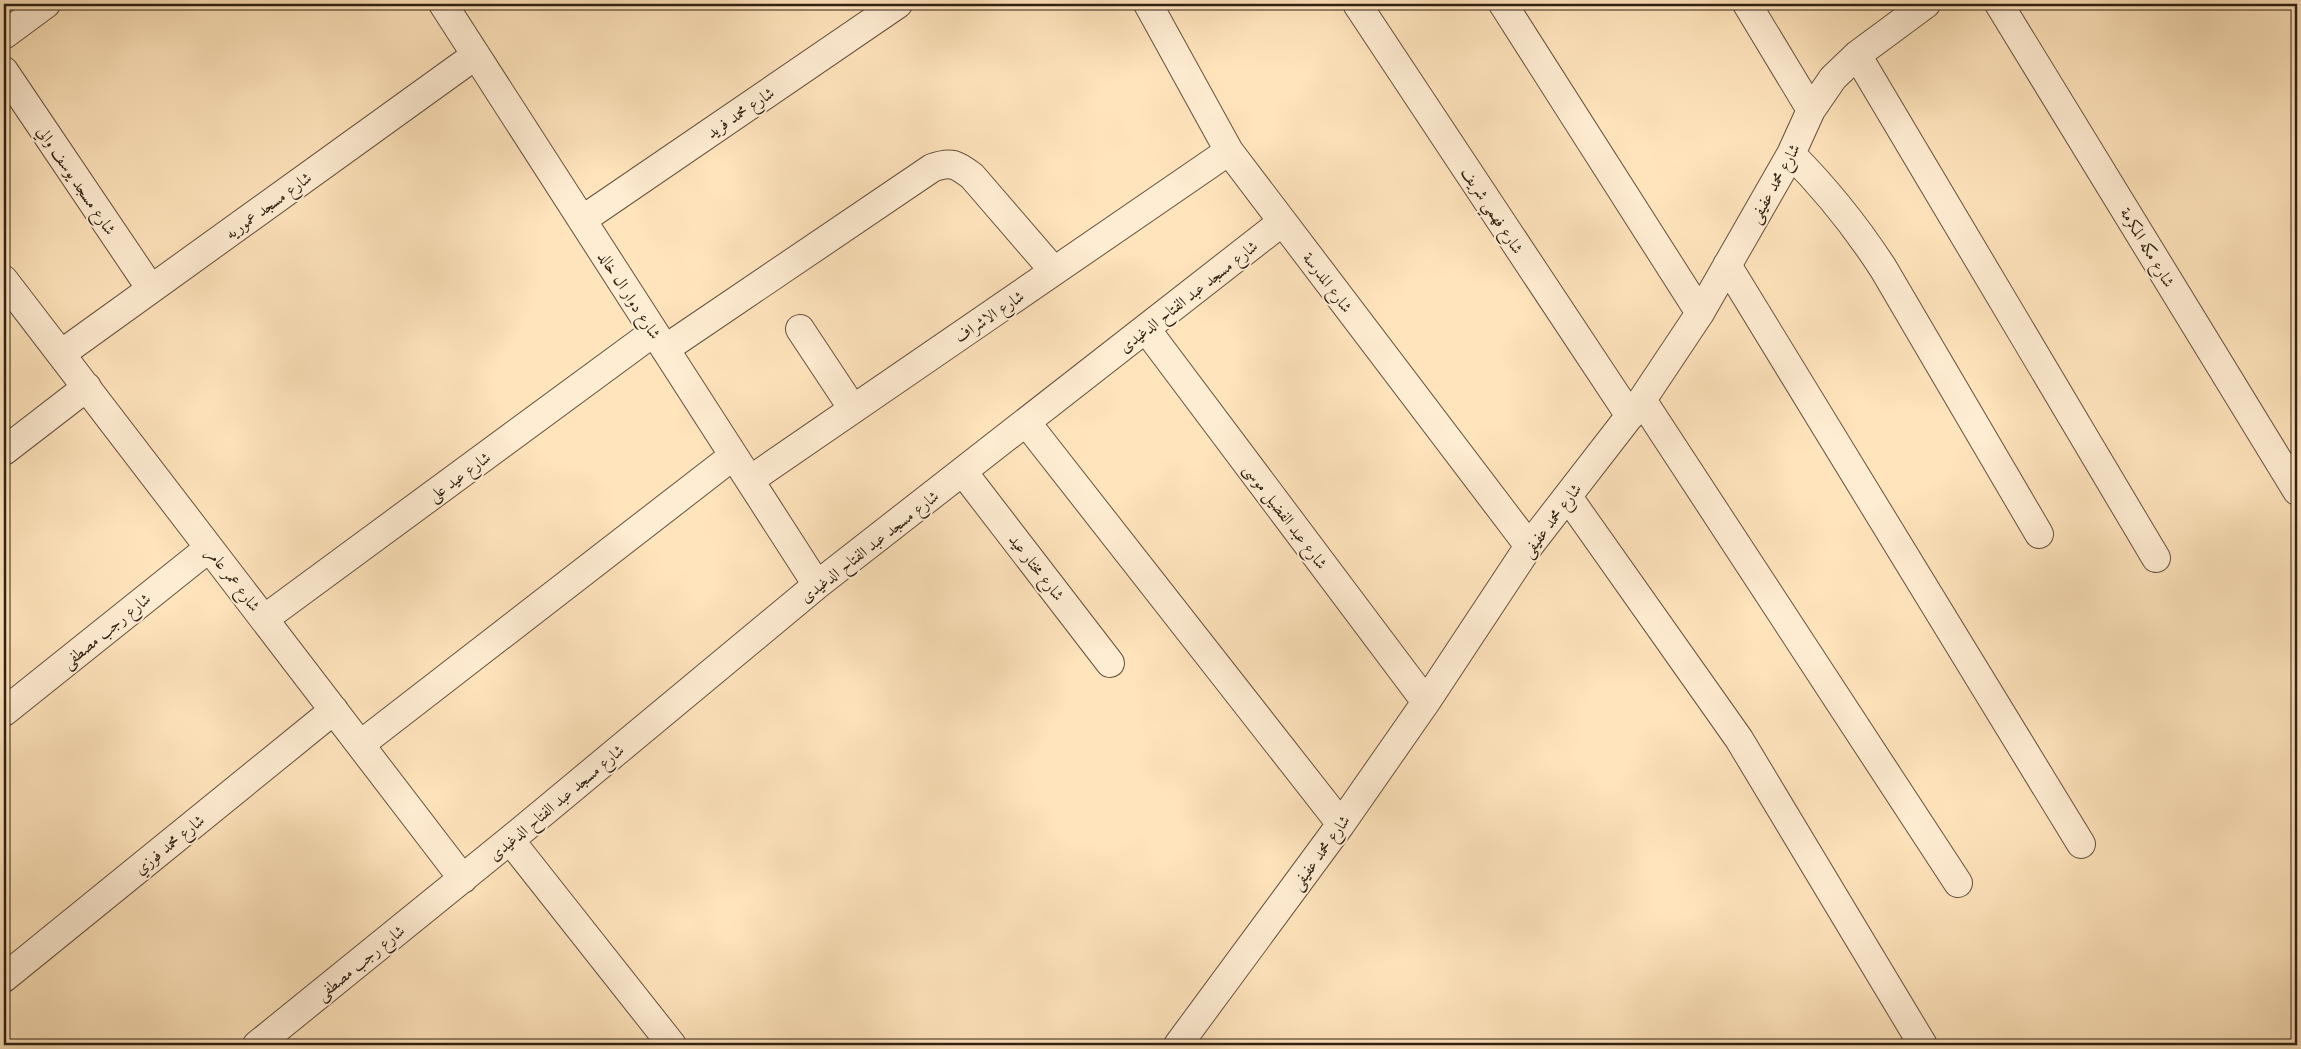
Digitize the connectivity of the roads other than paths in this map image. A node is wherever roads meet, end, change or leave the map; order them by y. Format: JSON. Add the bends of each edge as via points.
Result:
{"nodes":[{"id":1,"x":46,"y":4,"type":"edge"},
{"id":2,"x":898,"y":4,"type":"edge"},
{"id":3,"x":1148,"y":4,"type":"edge"},
{"id":4,"x":1357,"y":4,"type":"edge"},
{"id":5,"x":1504,"y":4,"type":"edge"},
{"id":6,"x":1747,"y":4,"type":"edge"},
{"id":7,"x":1926,"y":4,"type":"edge"},
{"id":8,"x":1999,"y":4,"type":"edge"},
{"id":9,"x":453,"y":7,"type":"edge"},
{"id":10,"x":1893,"y":13,"type":"edge"},
{"id":11,"x":4,"y":35,"type":"edge"},
{"id":12,"x":476,"y":55,"type":"junction"},
{"id":13,"x":1857,"y":55,"type":"junction"},
{"id":14,"x":4,"y":71,"type":"edge"},
{"id":15,"x":1811,"y":110,"type":"junction"},
{"id":16,"x":1228,"y":152,"type":"junction"},
{"id":17,"x":1791,"y":154,"type":"junction"},
{"id":18,"x":582,"y":220,"type":"junction"},
{"id":19,"x":1282,"y":222,"type":"junction"},
{"id":20,"x":1727,"y":265,"type":"junction"},
{"id":21,"x":1054,"y":271,"type":"junction"},
{"id":22,"x":4,"y":280,"type":"edge"},
{"id":23,"x":151,"y":289,"type":"junction"},
{"id":24,"x":1700,"y":313,"type":"junction"},
{"id":25,"x":800,"y":329,"type":"dead end"},
{"id":26,"x":1146,"y":329,"type":"junction"},
{"id":27,"x":660,"y":341,"type":"junction"},
{"id":28,"x":61,"y":354,"type":"junction"},
{"id":29,"x":87,"y":387,"type":"junction"},
{"id":30,"x":1636,"y":408,"type":"junction"},
{"id":31,"x":854,"y":409,"type":"junction"},
{"id":32,"x":1026,"y":422,"type":"junction"},
{"id":33,"x":4,"y":451,"type":"edge"},
{"id":34,"x":733,"y":456,"type":"junction"},
{"id":35,"x":963,"y":472,"type":"junction"},
{"id":36,"x":750,"y":480,"type":"junction"},
{"id":37,"x":2297,"y":491,"type":"edge"},
{"id":38,"x":1568,"y":497,"type":"junction"},
{"id":39,"x":2039,"y":534,"type":"dead end"},
{"id":40,"x":1529,"y":546,"type":"junction"},
{"id":41,"x":209,"y":548,"type":"junction"},
{"id":42,"x":2156,"y":558,"type":"dead end"},
{"id":43,"x":817,"y":585,"type":"junction"},
{"id":44,"x":264,"y":619,"type":"junction"},
{"id":45,"x":1110,"y":663,"type":"dead end"},
{"id":46,"x":1426,"y":702,"type":"junction"},
{"id":47,"x":334,"y":710,"type":"junction"},
{"id":48,"x":4,"y":712,"type":"edge"},
{"id":49,"x":361,"y":744,"type":"junction"},
{"id":50,"x":1341,"y":824,"type":"junction"},
{"id":51,"x":510,"y":840,"type":"junction"},
{"id":52,"x":2081,"y":844,"type":"dead end"},
{"id":53,"x":463,"y":879,"type":"junction"},
{"id":54,"x":1958,"y":883,"type":"dead end"},
{"id":55,"x":4,"y":978,"type":"edge"},
{"id":56,"x":257,"y":1045,"type":"edge"},
{"id":57,"x":672,"y":1045,"type":"edge"},
{"id":58,"x":1178,"y":1045,"type":"edge"},
{"id":59,"x":1923,"y":1045,"type":"edge"}],
"edges":[{"from":1,"to":11,"type":"street"},
{"from":2,"to":18,"type":"street","name":"شارع محمد فريد"},
{"from":3,"to":16,"type":"street","name":"شارع المدرسة"},
{"from":4,"to":30,"type":"street","name":"شارع فهمي شريف"},
{"from":5,"to":24,"type":"street"},
{"from":6,"to":15,"type":"street"},
{"from":7,"to":10,"type":"street","name":"شارع محمد عفيفى"},
{"from":8,"to":37,"type":"street","name":"شارع مكه المكرمة"},
{"from":9,"to":12,"type":"street","name":"شارع دوار ال خالد"},
{"from":10,"to":13,"type":"street","name":"شارع محمد عفيفى"},
{"from":12,"to":18,"type":"street","name":"شارع دوار ال خالد"},
{"from":12,"to":23,"type":"street","name":"شارع مسجد عموريه"},
{"from":13,"to":15,"type":"street","name":"شارع محمد عفيفى","via":[[1833,78]]},
{"from":13,"to":42,"type":"street"},
{"from":14,"to":23,"type":"street","name":"شارع مسجد يوسف والي"},
{"from":15,"to":17,"type":"street","name":"شارع محمد عفيفى"},
{"from":16,"to":19,"type":"street","name":"شارع المدرسة"},
{"from":16,"to":21,"type":"street","name":"شارع الاشراف"},
{"from":17,"to":20,"type":"street","name":"شارع محمد عفيفى"},
{"from":17,"to":39,"type":"street","via":[[1856,226]]},
{"from":18,"to":27,"type":"street","name":"شارع دوار ال خالد"},
{"from":19,"to":26,"type":"street","name":"شارع مسجد عبد الفتاح الدغيدى"},
{"from":19,"to":40,"type":"street","name":"شارع المدرسة"},
{"from":20,"to":24,"type":"street","name":"شارع محمد عفيفى"},
{"from":20,"to":52,"type":"street"},
{"from":21,"to":27,"type":"street","name":"شارع عيد على","via":[[972,176],[958,166],[945,163],[932,168]]},
{"from":21,"to":31,"type":"street","name":"شارع الاشراف"},
{"from":22,"to":28,"type":"street","name":"شارع عمر عامر"},
{"from":23,"to":28,"type":"street","name":"شارع مسجد عموريه"},
{"from":24,"to":30,"type":"street","name":"شارع محمد عفيفى"},
{"from":25,"to":31,"type":"street"},
{"from":26,"to":32,"type":"street","name":"شارع مسجد عبد الفتاح الدغيدى"},
{"from":26,"to":46,"type":"street","name":"شارع عبد الفضيل موسى"},
{"from":27,"to":34,"type":"street","name":"شارع دوار ال خالد"},
{"from":27,"to":44,"type":"street","name":"شارع عيد على"},
{"from":28,"to":29,"type":"street","name":"شارع عمر عامر"},
{"from":29,"to":33,"type":"street"},
{"from":29,"to":41,"type":"street","name":"شارع عمر عامر"},
{"from":30,"to":38,"type":"street","name":"شارع محمد عفيفى"},
{"from":30,"to":54,"type":"street","name":"شارع فهمي شريف"},
{"from":31,"to":36,"type":"street","name":"شارع الاشراف"},
{"from":32,"to":35,"type":"street","name":"شارع مسجد عبد الفتاح الدغيدى"},
{"from":32,"to":50,"type":"street"},
{"from":34,"to":36,"type":"street","name":"شارع دوار ال خالد"},
{"from":34,"to":49,"type":"street"},
{"from":35,"to":43,"type":"street","name":"شارع مسجد عبد الفتاح الدغيدى"},
{"from":35,"to":45,"type":"street","name":"شارع مختار عيد"},
{"from":36,"to":43,"type":"street","name":"شارع دوار ال خالد"},
{"from":38,"to":40,"type":"street","name":"شارع محمد عفيفى"},
{"from":38,"to":59,"type":"street","via":[[1739,738]]},
{"from":40,"to":46,"type":"street","name":"شارع محمد عفيفى"},
{"from":41,"to":44,"type":"street","name":"شارع عمر عامر"},
{"from":41,"to":48,"type":"street","name":"شارع رجب مصطفى"},
{"from":43,"to":51,"type":"street","name":"شارع مسجد عبد الفتاح الدغيدى"},
{"from":44,"to":47,"type":"street","name":"شارع عمر عامر"},
{"from":46,"to":50,"type":"street","name":"شارع محمد عفيفى"},
{"from":47,"to":49,"type":"street","name":"شارع عمر عامر"},
{"from":47,"to":55,"type":"street","name":"شارع محمد فوزي"},
{"from":49,"to":53,"type":"street","name":"شارع عمر عامر"},
{"from":50,"to":58,"type":"street","name":"شارع محمد عفيفى"},
{"from":51,"to":53,"type":"street","name":"شارع مسجد عبد الفتاح الدغيدى"},
{"from":51,"to":57,"type":"street"},
{"from":53,"to":56,"type":"street","name":"شارع رجب مصطفى"}]}
